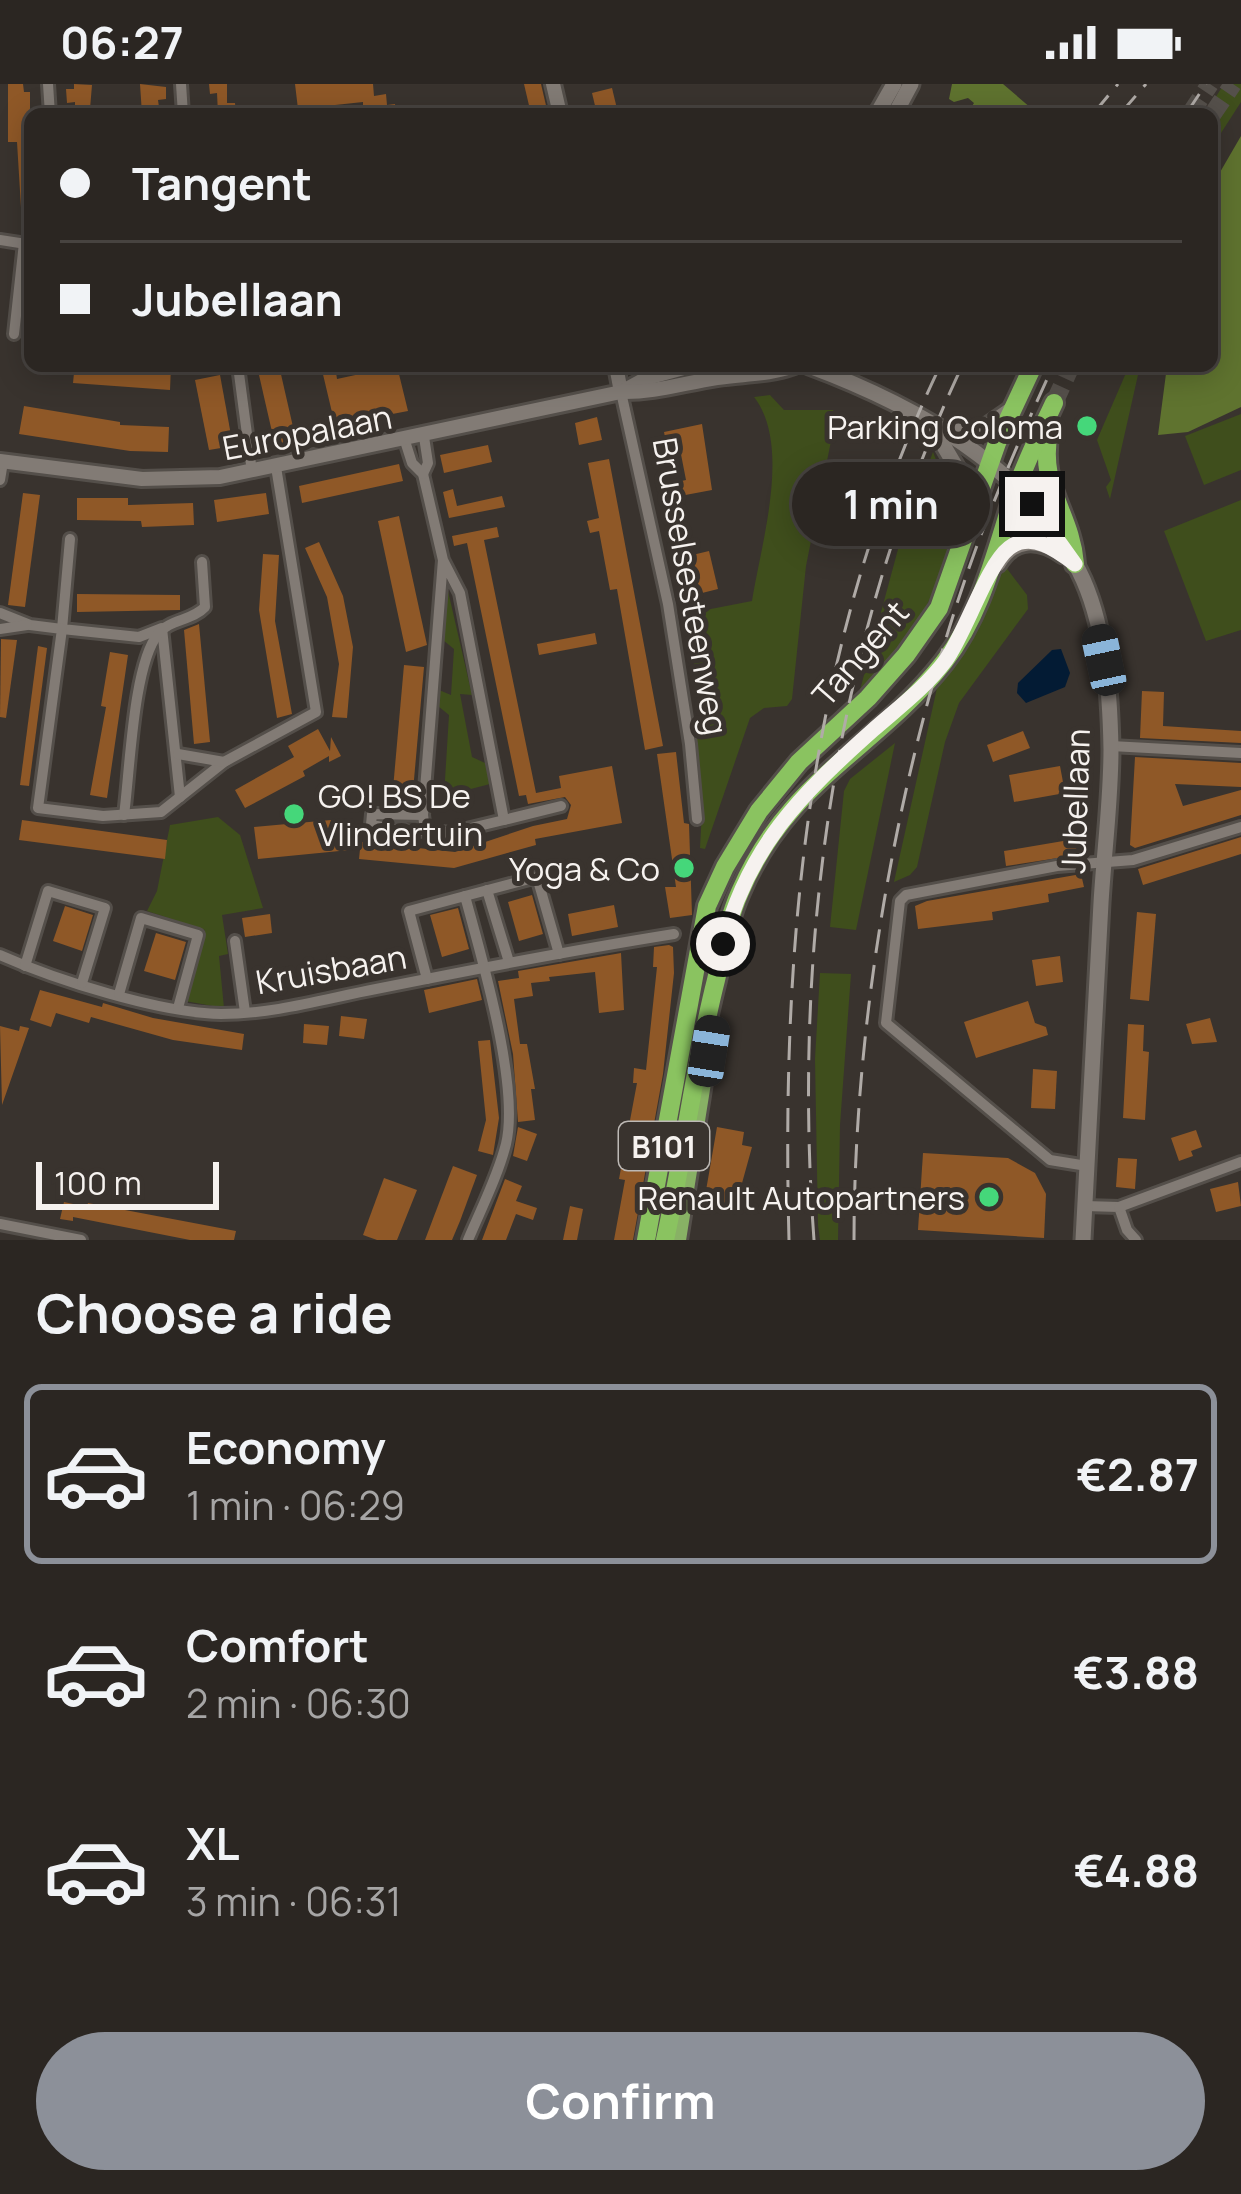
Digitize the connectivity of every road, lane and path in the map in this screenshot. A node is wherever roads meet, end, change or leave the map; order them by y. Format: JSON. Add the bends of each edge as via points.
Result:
{"nodes":[{"id":1,"x":24,"y":264,"type":"edge"},
{"id":2,"x":14,"y":334,"type":"dead end"},
{"id":3,"x":239,"y":372,"type":"edge"},
{"id":4,"x":617,"y":372,"type":"edge"},
{"id":5,"x":670,"y":372,"type":"edge"},
{"id":6,"x":779,"y":372,"type":"edge"},
{"id":7,"x":825,"y":372,"type":"edge"},
{"id":8,"x":1031,"y":372,"type":"edge"},
{"id":9,"x":621,"y":392,"type":"junction"},
{"id":10,"x":1012,"y":409,"type":"junction"},
{"id":11,"x":942,"y":430,"type":"junction"},
{"id":12,"x":424,"y":436,"type":"junction"},
{"id":13,"x":405,"y":441,"type":"junction"},
{"id":14,"x":1,"y":462,"type":"edge"},
{"id":15,"x":990,"y":464,"type":"junction"},
{"id":16,"x":276,"y":467,"type":"junction"},
{"id":17,"x":252,"y":472,"type":"junction"},
{"id":18,"x":423,"y":474,"type":"junction"},
{"id":19,"x":0,"y":480,"type":"edge"},
{"id":20,"x":1017,"y":488,"type":"junction"},
{"id":21,"x":963,"y":535,"type":"junction"},
{"id":22,"x":70,"y":538,"type":"dead end"},
{"id":23,"x":443,"y":560,"type":"junction"},
{"id":24,"x":202,"y":562,"type":"dead end"},
{"id":25,"x":1077,"y":566,"type":"junction"},
{"id":26,"x":988,"y":580,"type":"junction"},
{"id":27,"x":0,"y":613,"type":"edge"},
{"id":28,"x":30,"y":625,"type":"junction"},
{"id":29,"x":162,"y":628,"type":"junction"},
{"id":30,"x":0,"y":629,"type":"edge"},
{"id":31,"x":62,"y":629,"type":"junction"},
{"id":32,"x":1111,"y":746,"type":"junction"},
{"id":33,"x":1241,"y":753,"type":"edge"},
{"id":34,"x":178,"y":754,"type":"junction"},
{"id":35,"x":224,"y":762,"type":"junction"},
{"id":36,"x":180,"y":797,"type":"junction"},
{"id":37,"x":561,"y":806,"type":"dead end"},
{"id":38,"x":124,"y":815,"type":"junction"},
{"id":39,"x":422,"y":815,"type":"junction"},
{"id":40,"x":697,"y":819,"type":"dead end"},
{"id":41,"x":504,"y":820,"type":"junction"},
{"id":42,"x":1241,"y":827,"type":"edge"},
{"id":43,"x":425,"y":830,"type":"junction"},
{"id":44,"x":1104,"y":862,"type":"junction"},
{"id":45,"x":488,"y":890,"type":"junction"},
{"id":46,"x":465,"y":896,"type":"junction"},
{"id":47,"x":674,"y":934,"type":"dead end"},
{"id":48,"x":235,"y":940,"type":"dead end"},
{"id":49,"x":559,"y":954,"type":"junction"},
{"id":50,"x":0,"y":955,"type":"edge"},
{"id":51,"x":508,"y":962,"type":"junction"},
{"id":52,"x":26,"y":966,"type":"junction"},
{"id":53,"x":484,"y":967,"type":"junction"},
{"id":54,"x":717,"y":976,"type":"junction"},
{"id":55,"x":427,"y":979,"type":"junction"},
{"id":56,"x":82,"y":983,"type":"junction"},
{"id":57,"x":119,"y":994,"type":"junction"},
{"id":58,"x":178,"y":1008,"type":"junction"},
{"id":59,"x":245,"y":1012,"type":"junction"},
{"id":60,"x":1241,"y":1162,"type":"edge"},
{"id":61,"x":1087,"y":1166,"type":"junction"},
{"id":62,"x":1084,"y":1206,"type":"junction"},
{"id":63,"x":1119,"y":1208,"type":"junction"},
{"id":64,"x":0,"y":1224,"type":"edge"},
{"id":65,"x":81,"y":1240,"type":"edge"},
{"id":66,"x":469,"y":1240,"type":"edge"},
{"id":67,"x":646,"y":1240,"type":"edge"},
{"id":68,"x":665,"y":1240,"type":"edge"},
{"id":69,"x":678,"y":1240,"type":"edge"},
{"id":70,"x":1082,"y":1240,"type":"edge"},
{"id":71,"x":1136,"y":1240,"type":"edge"}],
"edges":[{"from":1,"to":2,"type":"street"},
{"from":3,"to":17,"type":"street"},
{"from":4,"to":9,"type":"street","name":"Brusselsesteenweg"},
{"from":5,"to":9,"type":"street","name":"Europalaan"},
{"from":6,"to":9,"type":"street","name":"Europalaan"},
{"from":7,"to":11,"type":"main road","name":"Jubellaan"},
{"from":8,"to":10,"type":"highway","name":"Tangent","number":"B101"},
{"from":9,"to":12,"type":"street","name":"Europalaan"},
{"from":9,"to":40,"type":"street","name":"Brusselsesteenweg","via":[[668,604]]},
{"from":10,"to":11,"type":"main road","via":[[983,429]]},
{"from":10,"to":15,"type":"highway","name":"Tangent","number":"B101"},
{"from":11,"to":15,"type":"main road","name":"Jubellaan"},
{"from":11,"to":21,"type":"main road","via":[[962,477]]},
{"from":12,"to":13,"type":"street","name":"Europalaan"},
{"from":12,"to":18,"type":"street"},
{"from":13,"to":16,"type":"street","name":"Europalaan"},
{"from":13,"to":18,"type":"street"},
{"from":14,"to":17,"type":"street","name":"Europalaan","via":[[142,479]]},
{"from":14,"to":19,"type":"street"},
{"from":15,"to":20,"type":"main road","name":"Jubellaan"},
{"from":15,"to":21,"type":"highway","name":"Tangent","number":"B101"},
{"from":16,"to":17,"type":"street","name":"Europalaan"},
{"from":16,"to":35,"type":"street","via":[[316,712]]},
{"from":18,"to":23,"type":"street"},
{"from":20,"to":25,"type":"main road","name":"Jubellaan"},
{"from":20,"to":25,"type":"highway","name":"Tangent","number":"B101","via":[[1054,404],[1047,469]]},
{"from":20,"to":26,"type":"highway","name":"Tangent","number":"B101"},
{"from":21,"to":67,"type":"highway","name":"Tangent","number":"B101","via":[[943,600],[906,656],[779,786],[716,887],[701,929]]},
{"from":22,"to":31,"type":"street"},
{"from":23,"to":39,"type":"street"},
{"from":23,"to":41,"type":"street","via":[[460,593]]},
{"from":24,"to":29,"type":"street","via":[[206,607]]},
{"from":25,"to":26,"type":"main road","via":[[1052,547],[1028,542],[1008,549]]},
{"from":25,"to":32,"type":"main road","name":"Jubellaan","via":[[1104,660]]},
{"from":26,"to":54,"type":"highway","name":"Tangent","number":"B101","via":[[943,664],[770,835],[730,917]]},
{"from":27,"to":28,"type":"street"},
{"from":28,"to":30,"type":"street"},
{"from":28,"to":31,"type":"street"},
{"from":29,"to":31,"type":"street","via":[[140,637]]},
{"from":29,"to":34,"type":"street"},
{"from":29,"to":38,"type":"street","via":[[144,654]]},
{"from":31,"to":38,"type":"street","via":[[38,808]]},
{"from":32,"to":33,"type":"street"},
{"from":32,"to":44,"type":"main road","name":"Jubellaan"},
{"from":34,"to":35,"type":"street"},
{"from":34,"to":36,"type":"street"},
{"from":35,"to":36,"type":"street"},
{"from":36,"to":38,"type":"street","via":[[161,812]]},
{"from":37,"to":41,"type":"street"},
{"from":39,"to":43,"type":"street"},
{"from":39,"to":43,"type":"street","via":[[372,814],[371,824]]},
{"from":41,"to":43,"type":"street"},
{"from":42,"to":44,"type":"street"},
{"from":44,"to":61,"type":"main road","name":"Jubellaan"},
{"from":44,"to":61,"type":"street","via":[[900,901],[886,1024],[1050,1160]]},
{"from":45,"to":46,"type":"street","name":"Kruisbaan"},
{"from":45,"to":49,"type":"street","name":"Kruisbaan","via":[[537,877]]},
{"from":45,"to":51,"type":"street"},
{"from":46,"to":53,"type":"street"},
{"from":46,"to":55,"type":"street","name":"Kruisbaan","via":[[409,911]]},
{"from":47,"to":49,"type":"street","name":"Kruisbaan"},
{"from":48,"to":59,"type":"street","name":"Kruisbaan"},
{"from":49,"to":51,"type":"street","name":"Kruisbaan"},
{"from":50,"to":52,"type":"street","name":"Kruisbaan"},
{"from":51,"to":53,"type":"street","name":"Kruisbaan"},
{"from":52,"to":56,"type":"street","name":"Kruisbaan"},
{"from":52,"to":56,"type":"street","via":[[48,891],[105,908]]},
{"from":53,"to":55,"type":"street","name":"Kruisbaan"},
{"from":53,"to":66,"type":"street","via":[[508,1120]]},
{"from":54,"to":68,"type":"highway","number":"B101"},
{"from":54,"to":69,"type":"main road","number":"B101"},
{"from":55,"to":59,"type":"street","name":"Kruisbaan"},
{"from":56,"to":57,"type":"street","name":"Kruisbaan"},
{"from":57,"to":58,"type":"street","name":"Kruisbaan"},
{"from":57,"to":58,"type":"street","via":[[141,918],[198,934]]},
{"from":58,"to":59,"type":"street","name":"Kruisbaan"},
{"from":60,"to":63,"type":"street"},
{"from":61,"to":62,"type":"main road","name":"Jubellaan"},
{"from":62,"to":63,"type":"street"},
{"from":62,"to":70,"type":"main road","name":"Jubellaan"},
{"from":63,"to":71,"type":"street"},
{"from":64,"to":65,"type":"street"}]}
